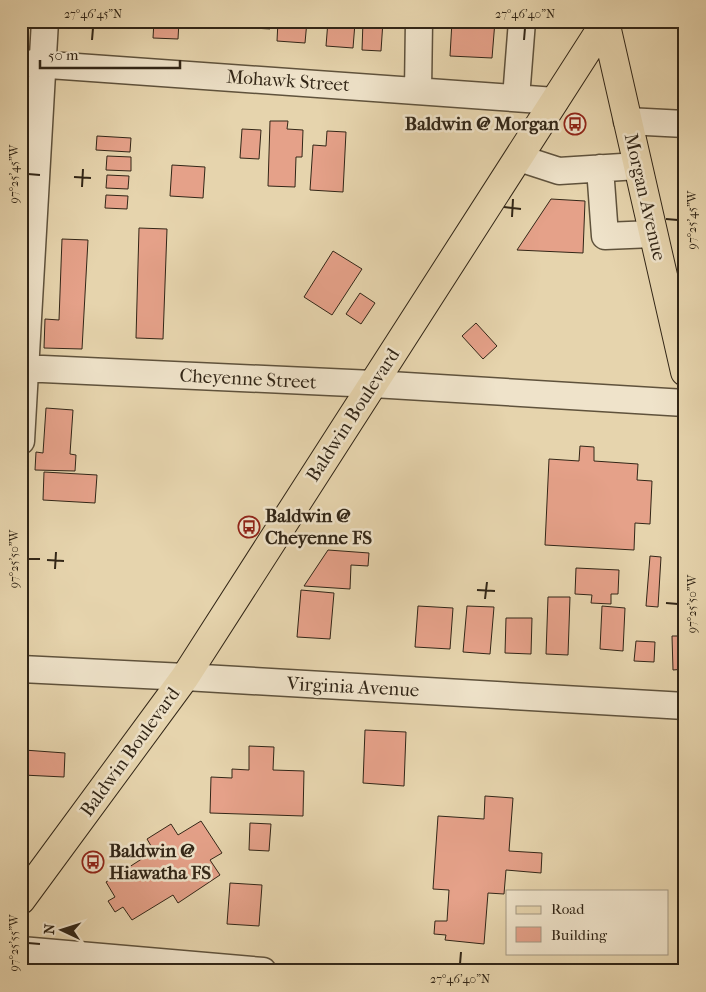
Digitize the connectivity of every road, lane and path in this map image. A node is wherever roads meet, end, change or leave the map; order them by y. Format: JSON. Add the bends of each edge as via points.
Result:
{"nodes":[{"id":1,"x":45,"y":21,"type":"edge"},
{"id":2,"x":419,"y":21,"type":"edge"},
{"id":3,"x":522,"y":21,"type":"edge"},
{"id":4,"x":606,"y":22,"type":"edge"},
{"id":5,"x":32,"y":63,"type":"edge"},
{"id":6,"x":418,"y":91,"type":"junction"},
{"id":7,"x":516,"y":98,"type":"junction"},
{"id":8,"x":555,"y":101,"type":"junction"},
{"id":9,"x":627,"y":121,"type":"junction"},
{"id":10,"x":685,"y":124,"type":"edge"},
{"id":11,"x":519,"y":158,"type":"junction"},
{"id":12,"x":638,"y":166,"type":"junction"},
{"id":13,"x":600,"y":168,"type":"junction"},
{"id":14,"x":653,"y":234,"type":"junction"},
{"id":15,"x":24,"y":368,"type":"edge"},
{"id":16,"x":685,"y":372,"type":"edge"},
{"id":17,"x":373,"y":384,"type":"junction"},
{"id":18,"x":685,"y":404,"type":"edge"},
{"id":19,"x":21,"y":441,"type":"edge"},
{"id":20,"x":21,"y":669,"type":"edge"},
{"id":21,"x":185,"y":677,"type":"junction"},
{"id":22,"x":685,"y":706,"type":"edge"},
{"id":23,"x":21,"y":900,"type":"edge"},
{"id":24,"x":21,"y":950,"type":"edge"},
{"id":25,"x":252,"y":970,"type":"edge"},
{"id":26,"x":263,"y":971,"type":"edge"}],
"edges":[{"from":1,"to":5,"type":"street"},
{"from":2,"to":6,"type":"street"},
{"from":3,"to":7,"type":"street"},
{"from":4,"to":8,"type":"main road","name":"Baldwin Boulevard"},
{"from":4,"to":9,"type":"main road","name":"Morgan Avenue"},
{"from":5,"to":6,"type":"street","name":"Mohawk Street"},
{"from":5,"to":15,"type":"street"},
{"from":6,"to":7,"type":"street","name":"Mohawk Street"},
{"from":7,"to":8,"type":"street","name":"Mohawk Street"},
{"from":8,"to":11,"type":"main road","name":"Baldwin Boulevard"},
{"from":9,"to":10,"type":"street"},
{"from":9,"to":12,"type":"main road","name":"Morgan Avenue"},
{"from":11,"to":13,"type":"street","via":[[559,171]]},
{"from":11,"to":17,"type":"main road","name":"Baldwin Boulevard"},
{"from":12,"to":13,"type":"street"},
{"from":12,"to":14,"type":"main road","name":"Morgan Avenue"},
{"from":13,"to":14,"type":"street","via":[[605,236]]},
{"from":14,"to":16,"type":"main road","name":"Morgan Avenue"},
{"from":15,"to":17,"type":"street","name":"Cheyenne Street"},
{"from":15,"to":19,"type":"street"},
{"from":17,"to":18,"type":"street","name":"Cheyenne Street"},
{"from":17,"to":21,"type":"main road","name":"Baldwin Boulevard"},
{"from":20,"to":21,"type":"street","name":"Virginia Avenue"},
{"from":21,"to":22,"type":"street","name":"Virginia Avenue"},
{"from":21,"to":23,"type":"main road","name":"Baldwin Boulevard"},
{"from":24,"to":25,"type":"street"},
{"from":25,"to":26,"type":"street"}]}
